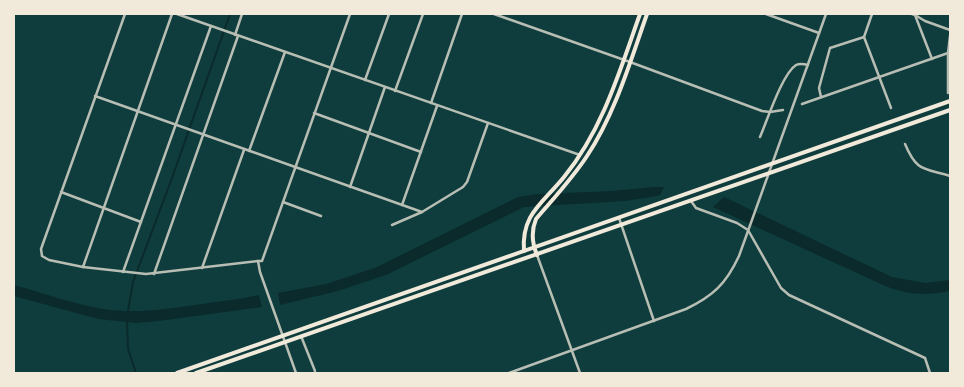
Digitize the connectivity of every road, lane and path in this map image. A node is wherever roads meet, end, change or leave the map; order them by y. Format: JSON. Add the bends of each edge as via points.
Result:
{"nodes":[{"id":1,"x":125,"y":14,"type":"edge"},
{"id":2,"x":172,"y":14,"type":"edge"},
{"id":3,"x":177,"y":14,"type":"edge"},
{"id":4,"x":242,"y":14,"type":"edge"},
{"id":5,"x":350,"y":14,"type":"edge"},
{"id":6,"x":389,"y":14,"type":"edge"},
{"id":7,"x":423,"y":14,"type":"edge"},
{"id":8,"x":462,"y":14,"type":"edge"},
{"id":9,"x":494,"y":14,"type":"edge"},
{"id":10,"x":640,"y":14,"type":"edge"},
{"id":11,"x":647,"y":14,"type":"edge"},
{"id":12,"x":766,"y":14,"type":"edge"},
{"id":13,"x":826,"y":14,"type":"edge"},
{"id":14,"x":872,"y":14,"type":"edge"},
{"id":15,"x":914,"y":14,"type":"edge"},
{"id":16,"x":211,"y":26,"type":"junction"},
{"id":17,"x":950,"y":30,"type":"edge"},
{"id":18,"x":819,"y":33,"type":"junction"},
{"id":19,"x":237,"y":35,"type":"junction"},
{"id":20,"x":950,"y":36,"type":"edge"},
{"id":21,"x":864,"y":37,"type":"junction"},
{"id":22,"x":285,"y":52,"type":"junction"},
{"id":23,"x":948,"y":53,"type":"junction"},
{"id":24,"x":932,"y":58,"type":"junction"},
{"id":25,"x":624,"y":60,"type":"junction"},
{"id":26,"x":630,"y":62,"type":"junction"},
{"id":27,"x":808,"y":65,"type":"junction"},
{"id":28,"x":330,"y":68,"type":"junction"},
{"id":29,"x":880,"y":76,"type":"junction"},
{"id":30,"x":365,"y":80,"type":"junction"},
{"id":31,"x":385,"y":87,"type":"junction"},
{"id":32,"x":396,"y":91,"type":"junction"},
{"id":33,"x":948,"y":93,"type":"dead end"},
{"id":34,"x":95,"y":96,"type":"junction"},
{"id":35,"x":821,"y":97,"type":"junction"},
{"id":36,"x":950,"y":101,"type":"edge"},
{"id":37,"x":431,"y":103,"type":"junction"},
{"id":38,"x":802,"y":104,"type":"dead end"},
{"id":39,"x":437,"y":106,"type":"junction"},
{"id":40,"x":891,"y":108,"type":"dead end"},
{"id":41,"x":783,"y":110,"type":"dead end"},
{"id":42,"x":950,"y":110,"type":"edge"},
{"id":43,"x":137,"y":111,"type":"junction"},
{"id":44,"x":770,"y":112,"type":"junction"},
{"id":45,"x":314,"y":114,"type":"junction"},
{"id":46,"x":488,"y":124,"type":"junction"},
{"id":47,"x":176,"y":125,"type":"junction"},
{"id":48,"x":369,"y":133,"type":"junction"},
{"id":49,"x":202,"y":134,"type":"junction"},
{"id":50,"x":760,"y":137,"type":"dead end"},
{"id":51,"x":904,"y":144,"type":"dead end"},
{"id":52,"x":244,"y":150,"type":"junction"},
{"id":53,"x":249,"y":151,"type":"junction"},
{"id":54,"x":420,"y":152,"type":"junction"},
{"id":55,"x":580,"y":155,"type":"junction"},
{"id":56,"x":772,"y":164,"type":"junction"},
{"id":57,"x":296,"y":168,"type":"junction"},
{"id":58,"x":769,"y":173,"type":"junction"},
{"id":59,"x":950,"y":176,"type":"edge"},
{"id":60,"x":350,"y":186,"type":"junction"},
{"id":61,"x":61,"y":192,"type":"junction"},
{"id":62,"x":691,"y":201,"type":"junction"},
{"id":63,"x":283,"y":202,"type":"junction"},
{"id":64,"x":402,"y":205,"type":"junction"},
{"id":65,"x":103,"y":208,"type":"junction"},
{"id":66,"x":422,"y":212,"type":"junction"},
{"id":67,"x":321,"y":216,"type":"dead end"},
{"id":68,"x":619,"y":217,"type":"junction"},
{"id":69,"x":141,"y":222,"type":"junction"},
{"id":70,"x":392,"y":225,"type":"dead end"},
{"id":71,"x":621,"y":226,"type":"junction"},
{"id":72,"x":748,"y":230,"type":"junction"},
{"id":73,"x":534,"y":247,"type":"junction"},
{"id":74,"x":524,"y":251,"type":"junction"},
{"id":75,"x":537,"y":255,"type":"junction"},
{"id":76,"x":258,"y":261,"type":"junction"},
{"id":77,"x":83,"y":267,"type":"junction"},
{"id":78,"x":202,"y":268,"type":"junction"},
{"id":79,"x":123,"y":272,"type":"junction"},
{"id":80,"x":154,"y":274,"type":"junction"},
{"id":81,"x":654,"y":321,"type":"junction"},
{"id":82,"x":282,"y":335,"type":"junction"},
{"id":83,"x":301,"y":336,"type":"junction"},
{"id":84,"x":285,"y":342,"type":"junction"},
{"id":85,"x":572,"y":350,"type":"junction"},
{"id":86,"x":315,"y":371,"type":"dead end"},
{"id":87,"x":177,"y":373,"type":"edge"},
{"id":88,"x":196,"y":373,"type":"edge"},
{"id":89,"x":296,"y":373,"type":"edge"},
{"id":90,"x":508,"y":373,"type":"edge"},
{"id":91,"x":580,"y":373,"type":"edge"},
{"id":92,"x":930,"y":373,"type":"edge"}],
"edges":[{"from":1,"to":34,"type":"street"},
{"from":2,"to":43,"type":"street"},
{"from":3,"to":16,"type":"street"},
{"from":4,"to":19,"type":"street"},
{"from":5,"to":28,"type":"street"},
{"from":6,"to":30,"type":"street"},
{"from":7,"to":32,"type":"street"},
{"from":8,"to":37,"type":"street"},
{"from":9,"to":25,"type":"street"},
{"from":10,"to":25,"type":"highway"},
{"from":11,"to":26,"type":"highway"},
{"from":12,"to":18,"type":"street"},
{"from":13,"to":18,"type":"street"},
{"from":14,"to":21,"type":"street"},
{"from":15,"to":17,"type":"street"},
{"from":15,"to":24,"type":"street"},
{"from":16,"to":19,"type":"street"},
{"from":16,"to":47,"type":"street"},
{"from":18,"to":27,"type":"street"},
{"from":19,"to":22,"type":"street"},
{"from":19,"to":49,"type":"street"},
{"from":20,"to":23,"type":"street"},
{"from":21,"to":29,"type":"street"},
{"from":21,"to":35,"type":"street","via":[[830,48],[819,88]]},
{"from":22,"to":28,"type":"street"},
{"from":22,"to":53,"type":"street"},
{"from":23,"to":24,"type":"street"},
{"from":23,"to":33,"type":"street"},
{"from":24,"to":29,"type":"street"},
{"from":25,"to":26,"type":"street"},
{"from":25,"to":55,"type":"highway","via":[[603,113]]},
{"from":26,"to":44,"type":"street"},
{"from":26,"to":73,"type":"highway","via":[[609,115],[587,155],[533,225]]},
{"from":27,"to":44,"type":"street","via":[[795,66],[780,88]]},
{"from":27,"to":56,"type":"street"},
{"from":28,"to":30,"type":"street"},
{"from":28,"to":45,"type":"street"},
{"from":29,"to":35,"type":"street"},
{"from":29,"to":40,"type":"street"},
{"from":30,"to":31,"type":"street"},
{"from":31,"to":32,"type":"street"},
{"from":31,"to":48,"type":"street"},
{"from":32,"to":37,"type":"street"},
{"from":34,"to":43,"type":"street"},
{"from":34,"to":61,"type":"street"},
{"from":35,"to":38,"type":"street"},
{"from":36,"to":56,"type":"highway"},
{"from":37,"to":39,"type":"street"},
{"from":39,"to":46,"type":"street"},
{"from":39,"to":54,"type":"street"},
{"from":41,"to":44,"type":"street"},
{"from":42,"to":58,"type":"highway"},
{"from":43,"to":47,"type":"street"},
{"from":43,"to":65,"type":"street"},
{"from":44,"to":50,"type":"street"},
{"from":45,"to":48,"type":"street"},
{"from":45,"to":57,"type":"street"},
{"from":46,"to":55,"type":"street"},
{"from":46,"to":66,"type":"street","via":[[463,188]]},
{"from":47,"to":49,"type":"street"},
{"from":47,"to":69,"type":"street"},
{"from":48,"to":54,"type":"street"},
{"from":48,"to":60,"type":"street"},
{"from":49,"to":52,"type":"street"},
{"from":49,"to":80,"type":"street"},
{"from":51,"to":59,"type":"street","via":[[915,164]]},
{"from":52,"to":53,"type":"street"},
{"from":52,"to":78,"type":"street"},
{"from":53,"to":57,"type":"street"},
{"from":54,"to":64,"type":"street"},
{"from":55,"to":74,"type":"highway","via":[[529,217],[525,226]]},
{"from":56,"to":58,"type":"street"},
{"from":56,"to":68,"type":"highway"},
{"from":57,"to":60,"type":"street"},
{"from":57,"to":63,"type":"street"},
{"from":58,"to":62,"type":"highway"},
{"from":58,"to":72,"type":"street"},
{"from":60,"to":64,"type":"street"},
{"from":61,"to":65,"type":"street"},
{"from":61,"to":77,"type":"street","via":[[40,249],[42,256]]},
{"from":62,"to":71,"type":"highway"},
{"from":62,"to":72,"type":"street","via":[[696,208]]},
{"from":63,"to":67,"type":"street"},
{"from":63,"to":76,"type":"street","via":[[262,261]]},
{"from":64,"to":66,"type":"street"},
{"from":65,"to":69,"type":"street"},
{"from":65,"to":77,"type":"street"},
{"from":66,"to":70,"type":"street"},
{"from":68,"to":71,"type":"street"},
{"from":68,"to":73,"type":"highway"},
{"from":69,"to":79,"type":"street"},
{"from":71,"to":75,"type":"highway"},
{"from":71,"to":81,"type":"street"},
{"from":72,"to":81,"type":"street","via":[[732,270],[717,290],[702,301]]},
{"from":72,"to":92,"type":"street","via":[[781,288],[789,295],[924,358]]},
{"from":73,"to":74,"type":"highway"},
{"from":73,"to":75,"type":"highway"},
{"from":74,"to":75,"type":"highway"},
{"from":74,"to":82,"type":"highway"},
{"from":75,"to":83,"type":"highway"},
{"from":75,"to":85,"type":"street"},
{"from":76,"to":78,"type":"street"},
{"from":76,"to":82,"type":"street"},
{"from":77,"to":79,"type":"street"},
{"from":78,"to":80,"type":"street"},
{"from":79,"to":80,"type":"street"},
{"from":81,"to":85,"type":"street"},
{"from":82,"to":84,"type":"street"},
{"from":82,"to":87,"type":"highway"},
{"from":83,"to":84,"type":"highway"},
{"from":83,"to":86,"type":"street"},
{"from":84,"to":88,"type":"highway"},
{"from":84,"to":89,"type":"street"},
{"from":85,"to":90,"type":"street"},
{"from":85,"to":91,"type":"street"}]}
